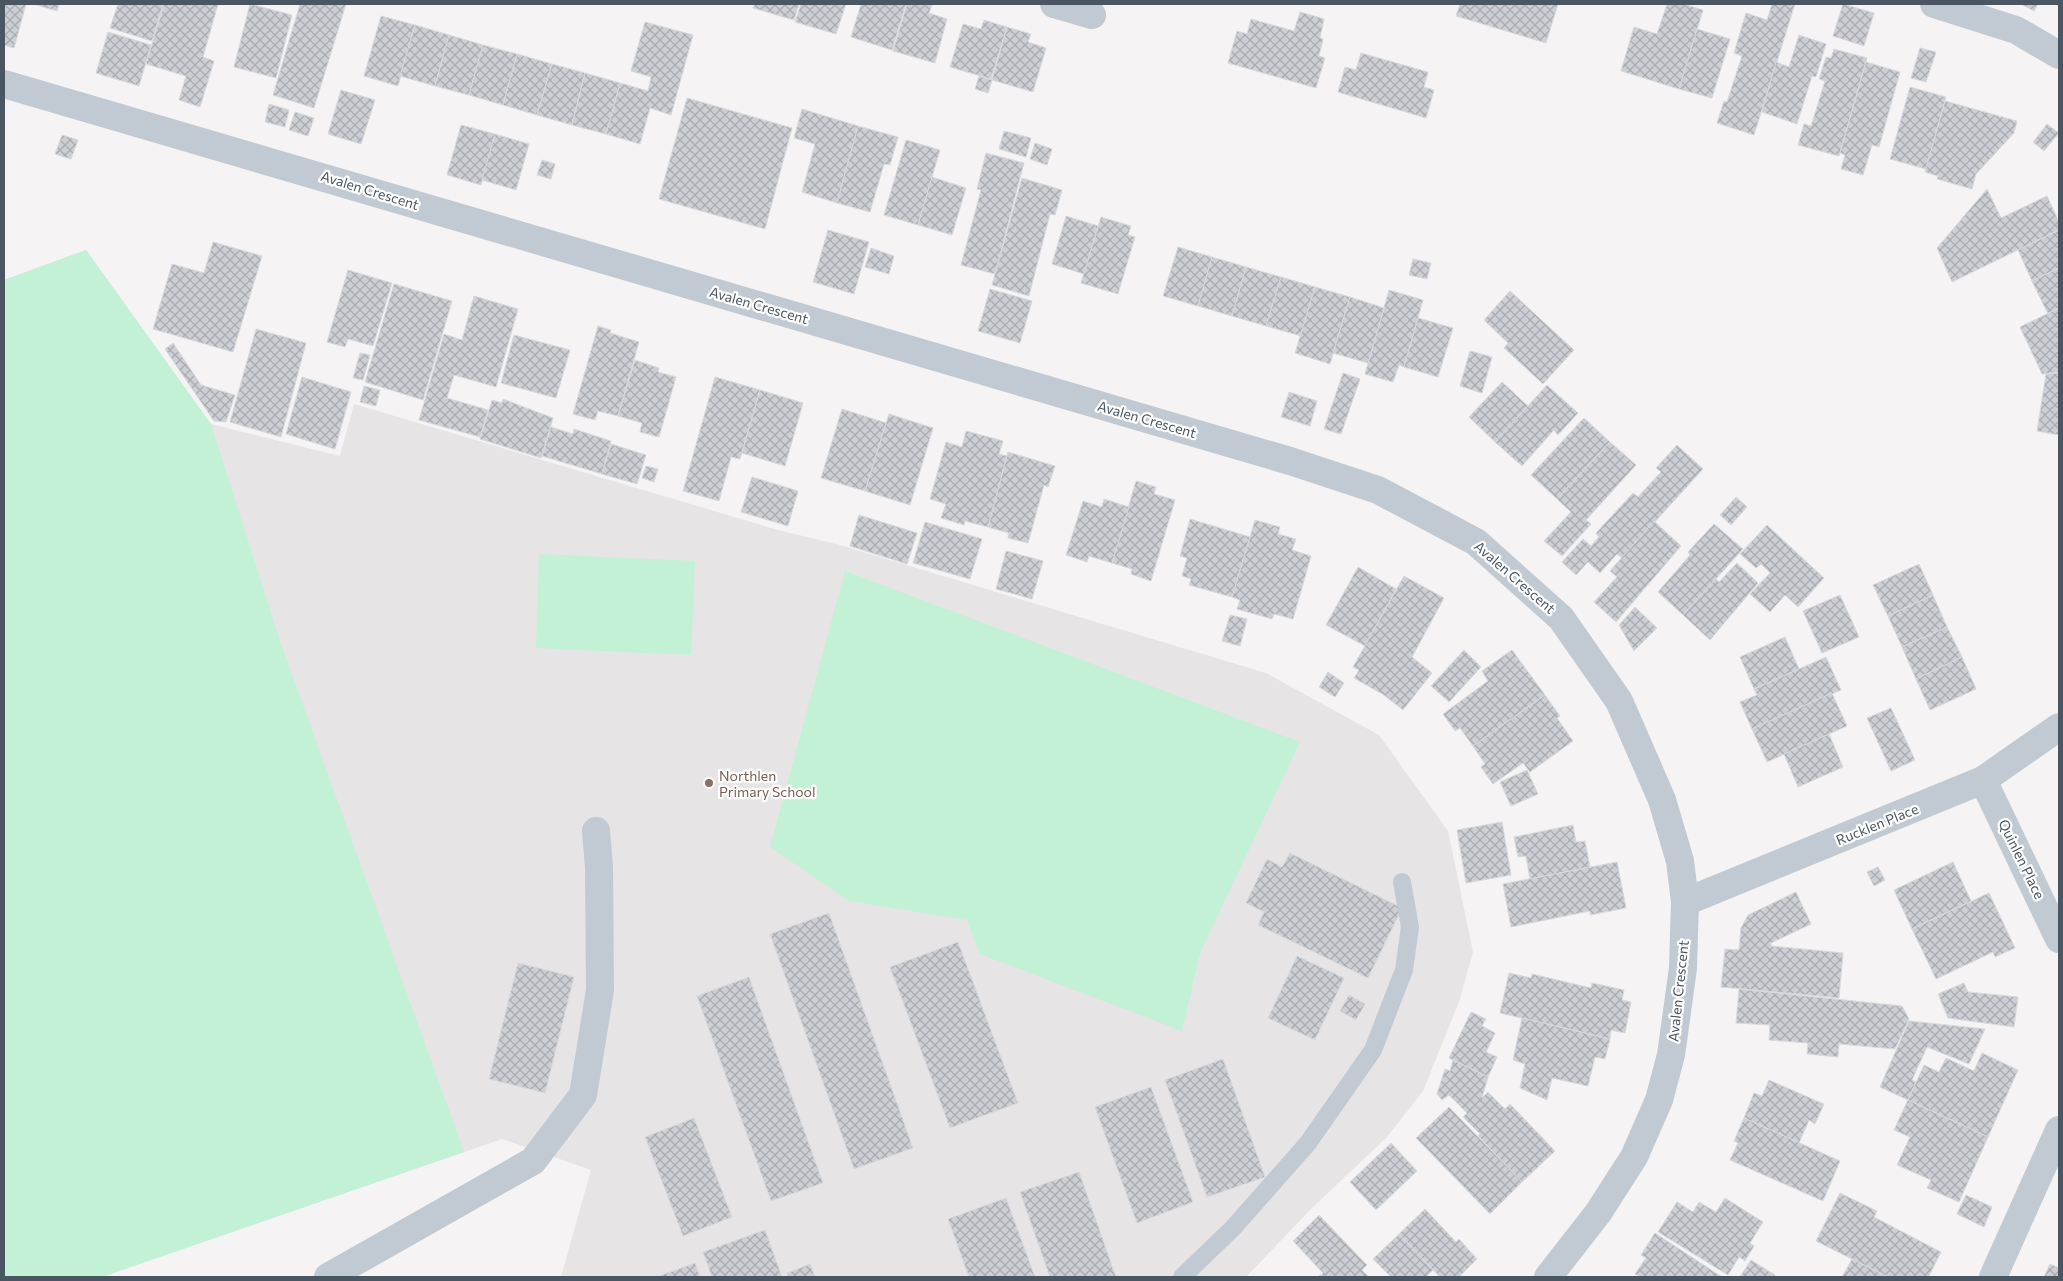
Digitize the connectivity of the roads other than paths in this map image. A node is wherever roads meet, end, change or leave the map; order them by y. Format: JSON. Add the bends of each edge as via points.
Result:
{"nodes":[{"id":1,"x":1054,"y":4,"type":"edge"},
{"id":2,"x":1934,"y":4,"type":"edge"},
{"id":3,"x":1092,"y":15,"type":"dead end"},
{"id":4,"x":2059,"y":55,"type":"edge"},
{"id":5,"x":4,"y":84,"type":"edge"},
{"id":6,"x":2059,"y":727,"type":"edge"},
{"id":7,"x":1983,"y":780,"type":"junction"},
{"id":8,"x":596,"y":831,"type":"dead end"},
{"id":9,"x":1402,"y":882,"type":"dead end"},
{"id":10,"x":1685,"y":902,"type":"junction"},
{"id":11,"x":2059,"y":939,"type":"edge"},
{"id":12,"x":2059,"y":1130,"type":"edge"},
{"id":13,"x":328,"y":1277,"type":"edge"},
{"id":14,"x":1182,"y":1277,"type":"edge"},
{"id":15,"x":1548,"y":1277,"type":"edge"},
{"id":16,"x":1993,"y":1277,"type":"edge"}],
"edges":[{"from":1,"to":3,"type":"street"},
{"from":2,"to":4,"type":"street","via":[[2016,30]]},
{"from":5,"to":10,"type":"street","name":"Avalen Crescent","via":[[1378,490],[1476,542],[1561,618],[1619,701],[1647,764],[1662,800],[1680,861]]},
{"from":6,"to":7,"type":"street","name":"Rucklen Place"},
{"from":7,"to":10,"type":"street","name":"Rucklen Place"},
{"from":7,"to":11,"type":"street","name":"Quinlen Place"},
{"from":8,"to":13,"type":"street","via":[[600,990],[583,1095],[533,1160]]},
{"from":9,"to":14,"type":"lane","via":[[1410,927],[1404,970],[1373,1050],[1308,1143],[1233,1228]]},
{"from":10,"to":15,"type":"street","name":"Avalen Crescent","via":[[1684,968],[1671,1055],[1659,1100],[1634,1157],[1598,1213]]},
{"from":12,"to":16,"type":"street"}]}
